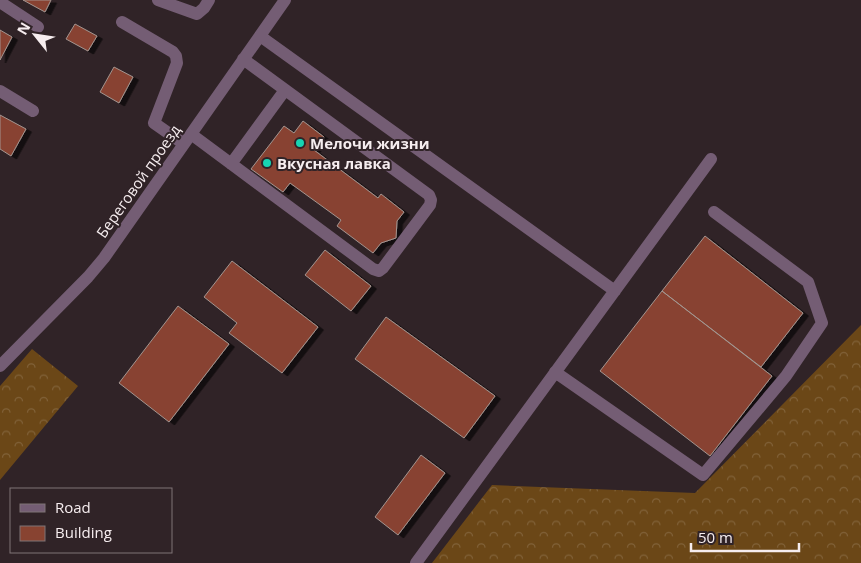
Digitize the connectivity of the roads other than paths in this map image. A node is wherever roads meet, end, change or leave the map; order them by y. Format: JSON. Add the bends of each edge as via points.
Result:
{"nodes":[{"id":1,"x":158,"y":0,"type":"edge"},
{"id":2,"x":209,"y":0,"type":"edge"},
{"id":3,"x":285,"y":0,"type":"edge"},
{"id":4,"x":0,"y":2,"type":"edge"},
{"id":5,"x":122,"y":22,"type":"dead end"},
{"id":6,"x":38,"y":27,"type":"dead end"},
{"id":7,"x":260,"y":36,"type":"junction"},
{"id":8,"x":243,"y":59,"type":"junction"},
{"id":9,"x":285,"y":90,"type":"junction"},
{"id":10,"x":0,"y":91,"type":"edge"},
{"id":11,"x":33,"y":111,"type":"dead end"},
{"id":12,"x":187,"y":139,"type":"junction"},
{"id":13,"x":711,"y":159,"type":"dead end"},
{"id":14,"x":231,"y":164,"type":"junction"},
{"id":15,"x":714,"y":212,"type":"dead end"},
{"id":16,"x":615,"y":291,"type":"junction"},
{"id":17,"x":0,"y":366,"type":"edge"},
{"id":18,"x":556,"y":372,"type":"junction"},
{"id":19,"x":416,"y":563,"type":"edge"}],
"edges":[{"from":1,"to":2,"type":"street","via":[[197,14]]},
{"from":3,"to":7,"type":"street","name":"Береговой проезд"},
{"from":4,"to":6,"type":"street"},
{"from":5,"to":12,"type":"street","via":[[176,56],[177,63],[154,123]]},
{"from":7,"to":8,"type":"street","name":"Береговой проезд"},
{"from":7,"to":16,"type":"street"},
{"from":8,"to":9,"type":"street"},
{"from":8,"to":12,"type":"street","name":"Береговой проезд"},
{"from":9,"to":14,"type":"street"},
{"from":9,"to":14,"type":"street","via":[[429,195],[430,205],[379,271]]},
{"from":10,"to":11,"type":"street"},
{"from":12,"to":14,"type":"street"},
{"from":12,"to":17,"type":"street","name":"Береговой проезд","via":[[104,258]]},
{"from":13,"to":16,"type":"street"},
{"from":15,"to":18,"type":"street","via":[[808,282],[822,323],[786,376],[704,475]]},
{"from":16,"to":18,"type":"street"},
{"from":18,"to":19,"type":"street"}]}
